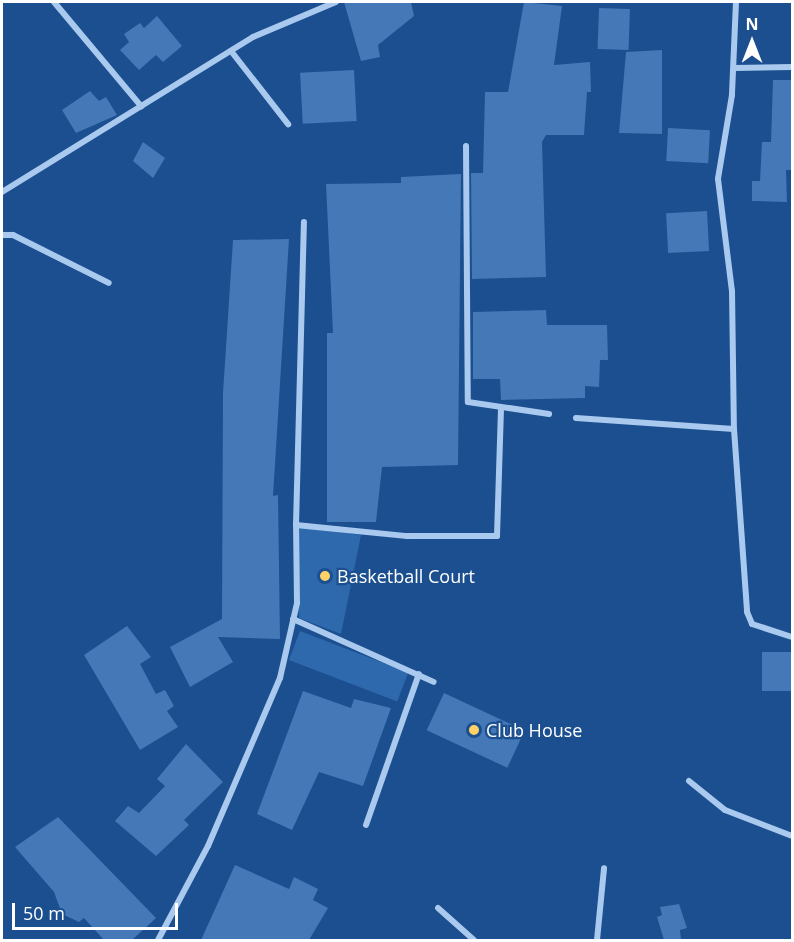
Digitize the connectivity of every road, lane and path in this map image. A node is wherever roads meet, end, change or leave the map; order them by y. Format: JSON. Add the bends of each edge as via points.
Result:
{"nodes":[{"id":1,"x":54,"y":2,"type":"edge"},
{"id":2,"x":336,"y":2,"type":"edge"},
{"id":3,"x":736,"y":2,"type":"edge"},
{"id":4,"x":231,"y":51,"type":"junction"},
{"id":5,"x":792,"y":67,"type":"edge"},
{"id":6,"x":734,"y":68,"type":"junction"},
{"id":7,"x":141,"y":106,"type":"junction"},
{"id":8,"x":288,"y":124,"type":"dead end"},
{"id":9,"x":466,"y":146,"type":"dead end"},
{"id":10,"x":2,"y":192,"type":"edge"},
{"id":11,"x":304,"y":222,"type":"dead end"},
{"id":12,"x":2,"y":235,"type":"edge"},
{"id":13,"x":110,"y":283,"type":"dead end"},
{"id":14,"x":501,"y":408,"type":"junction"},
{"id":15,"x":549,"y":414,"type":"dead end"},
{"id":16,"x":576,"y":418,"type":"dead end"},
{"id":17,"x":734,"y":429,"type":"junction"},
{"id":18,"x":296,"y":525,"type":"junction"},
{"id":19,"x":293,"y":619,"type":"junction"},
{"id":20,"x":792,"y":637,"type":"edge"},
{"id":21,"x":419,"y":674,"type":"junction"},
{"id":22,"x":434,"y":682,"type":"dead end"},
{"id":23,"x":689,"y":781,"type":"dead end"},
{"id":24,"x":366,"y":825,"type":"dead end"},
{"id":25,"x":792,"y":836,"type":"edge"},
{"id":26,"x":604,"y":868,"type":"dead end"},
{"id":27,"x":438,"y":908,"type":"dead end"},
{"id":28,"x":158,"y":940,"type":"edge"},
{"id":29,"x":474,"y":940,"type":"edge"},
{"id":30,"x":597,"y":940,"type":"edge"}],
"edges":[{"from":1,"to":7,"type":"street"},
{"from":2,"to":4,"type":"street"},
{"from":3,"to":6,"type":"street"},
{"from":4,"to":7,"type":"street"},
{"from":4,"to":8,"type":"street"},
{"from":5,"to":6,"type":"street"},
{"from":6,"to":17,"type":"street","via":[[718,179],[732,291]]},
{"from":7,"to":10,"type":"street"},
{"from":9,"to":14,"type":"street","via":[[468,402]]},
{"from":11,"to":18,"type":"street"},
{"from":12,"to":13,"type":"street","via":[[13,235]]},
{"from":14,"to":15,"type":"street"},
{"from":14,"to":18,"type":"street","via":[[497,536],[407,536]]},
{"from":16,"to":17,"type":"street"},
{"from":17,"to":20,"type":"street","via":[[747,612],[752,624]]},
{"from":18,"to":19,"type":"street"},
{"from":19,"to":21,"type":"street"},
{"from":19,"to":28,"type":"street","via":[[280,678],[208,846]]},
{"from":21,"to":22,"type":"street"},
{"from":21,"to":24,"type":"street"},
{"from":23,"to":25,"type":"street","via":[[725,810]]},
{"from":26,"to":30,"type":"street"},
{"from":27,"to":29,"type":"street"}]}
